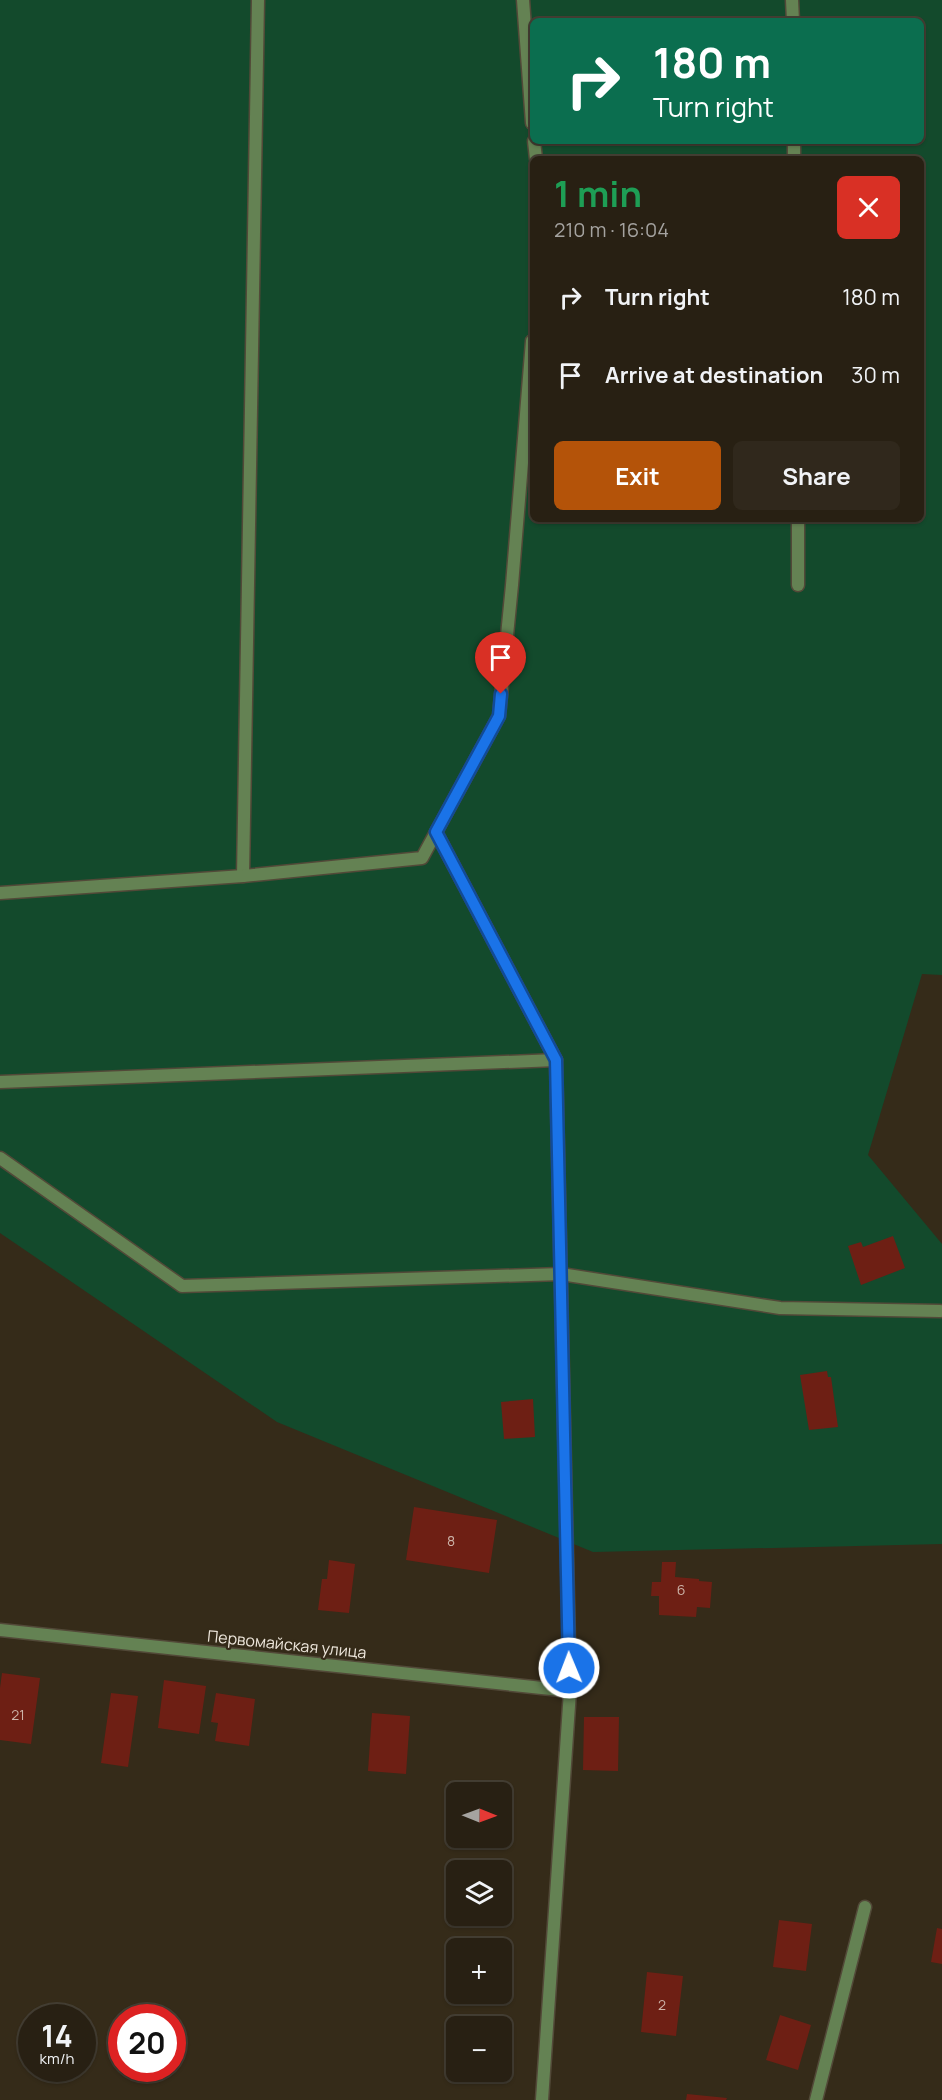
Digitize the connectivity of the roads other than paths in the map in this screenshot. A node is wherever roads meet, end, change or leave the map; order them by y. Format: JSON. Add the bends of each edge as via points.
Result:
{"nodes":[{"id":1,"x":258,"y":0,"type":"edge"},
{"id":2,"x":523,"y":0,"type":"edge"},
{"id":3,"x":792,"y":0,"type":"edge"},
{"id":4,"x":793,"y":18,"type":"edge"},
{"id":5,"x":530,"y":96,"type":"edge"},
{"id":6,"x":530,"y":365,"type":"edge"},
{"id":7,"x":798,"y":522,"type":"edge"},
{"id":8,"x":798,"y":585,"type":"dead end"},
{"id":9,"x":436,"y":832,"type":"junction"},
{"id":10,"x":243,"y":876,"type":"junction"},
{"id":11,"x":0,"y":893,"type":"edge"},
{"id":12,"x":556,"y":1060,"type":"junction"},
{"id":13,"x":0,"y":1082,"type":"edge"},
{"id":14,"x":0,"y":1158,"type":"edge"},
{"id":15,"x":561,"y":1274,"type":"junction"},
{"id":16,"x":940,"y":1311,"type":"dead end"},
{"id":17,"x":0,"y":1630,"type":"edge"},
{"id":18,"x":570,"y":1691,"type":"junction"},
{"id":19,"x":865,"y":1907,"type":"dead end"},
{"id":20,"x":542,"y":2100,"type":"edge"},
{"id":21,"x":816,"y":2100,"type":"edge"}],
"edges":[{"from":1,"to":10,"type":"street"},
{"from":2,"to":5,"type":"street"},
{"from":3,"to":4,"type":"street"},
{"from":6,"to":9,"type":"street","via":[[499,716]]},
{"from":7,"to":8,"type":"street"},
{"from":9,"to":10,"type":"street","via":[[422,858]]},
{"from":9,"to":12,"type":"street"},
{"from":10,"to":11,"type":"street"},
{"from":12,"to":13,"type":"street"},
{"from":12,"to":15,"type":"street"},
{"from":14,"to":15,"type":"street","via":[[182,1286]]},
{"from":15,"to":16,"type":"street","via":[[780,1308]]},
{"from":15,"to":18,"type":"street"},
{"from":17,"to":18,"type":"street","name":"Первомайская улица"},
{"from":18,"to":20,"type":"street"},
{"from":19,"to":21,"type":"street"}]}
